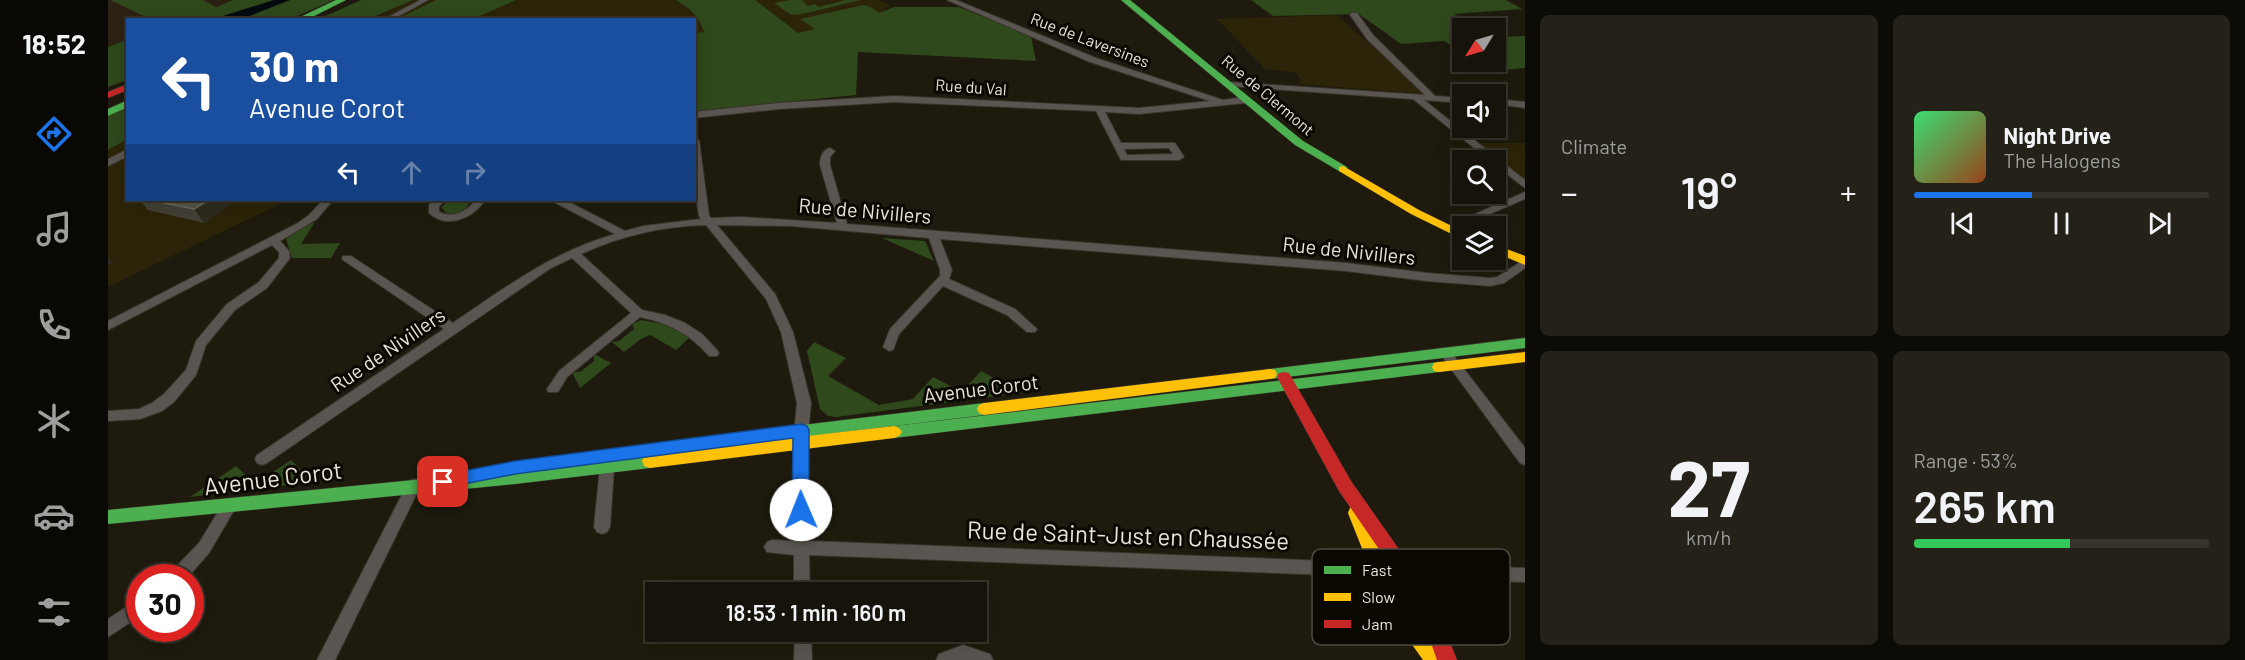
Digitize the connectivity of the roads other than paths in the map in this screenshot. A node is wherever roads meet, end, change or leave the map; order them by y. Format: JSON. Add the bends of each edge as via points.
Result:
{"nodes":[{"id":1,"x":342,"y":0,"type":"edge"},
{"id":2,"x":355,"y":0,"type":"edge"},
{"id":3,"x":425,"y":0,"type":"edge"},
{"id":4,"x":950,"y":0,"type":"edge"},
{"id":5,"x":1125,"y":0,"type":"edge"},
{"id":6,"x":1354,"y":15,"type":"dead end"},
{"id":7,"x":302,"y":18,"type":"edge"},
{"id":8,"x":316,"y":18,"type":"edge"},
{"id":9,"x":390,"y":18,"type":"edge"},
{"id":10,"x":126,"y":83,"type":"edge"},
{"id":11,"x":1228,"y":84,"type":"junction"},
{"id":12,"x":108,"y":88,"type":"edge"},
{"id":13,"x":126,"y":88,"type":"edge"},
{"id":14,"x":108,"y":95,"type":"edge"},
{"id":15,"x":1414,"y":96,"type":"junction"},
{"id":16,"x":126,"y":97,"type":"edge"},
{"id":17,"x":1432,"y":97,"type":"junction"},
{"id":18,"x":1452,"y":98,"type":"edge"},
{"id":19,"x":1245,"y":100,"type":"junction"},
{"id":20,"x":1222,"y":102,"type":"junction"},
{"id":21,"x":1506,"y":103,"type":"edge"},
{"id":22,"x":108,"y":104,"type":"edge"},
{"id":23,"x":126,"y":104,"type":"edge"},
{"id":24,"x":1525,"y":105,"type":"edge"},
{"id":25,"x":1100,"y":111,"type":"junction"},
{"id":26,"x":108,"y":113,"type":"edge"},
{"id":27,"x":696,"y":114,"type":"edge"},
{"id":28,"x":1118,"y":146,"type":"junction"},
{"id":29,"x":1481,"y":150,"type":"edge"},
{"id":30,"x":830,"y":151,"type":"dead end"},
{"id":31,"x":126,"y":153,"type":"edge"},
{"id":32,"x":696,"y":154,"type":"edge"},
{"id":33,"x":108,"y":163,"type":"edge"},
{"id":34,"x":1506,"y":170,"type":"edge"},
{"id":35,"x":1525,"y":185,"type":"edge"},
{"id":36,"x":1525,"y":195,"type":"edge"},
{"id":37,"x":327,"y":201,"type":"edge"},
{"id":38,"x":439,"y":201,"type":"edge"},
{"id":39,"x":477,"y":201,"type":"edge"},
{"id":40,"x":560,"y":201,"type":"edge"},
{"id":41,"x":707,"y":220,"type":"junction"},
{"id":42,"x":843,"y":227,"type":"junction"},
{"id":43,"x":1448,"y":228,"type":"junction"},
{"id":44,"x":1452,"y":230,"type":"edge"},
{"id":45,"x":623,"y":234,"type":"junction"},
{"id":46,"x":933,"y":235,"type":"junction"},
{"id":47,"x":273,"y":240,"type":"junction"},
{"id":48,"x":573,"y":252,"type":"junction"},
{"id":49,"x":1506,"y":253,"type":"edge"},
{"id":50,"x":347,"y":258,"type":"dead end"},
{"id":51,"x":1525,"y":262,"type":"edge"},
{"id":52,"x":943,"y":281,"type":"junction"},
{"id":53,"x":638,"y":313,"type":"junction"},
{"id":54,"x":108,"y":326,"type":"edge"},
{"id":55,"x":451,"y":328,"type":"junction"},
{"id":56,"x":1031,"y":329,"type":"dead end"},
{"id":57,"x":1525,"y":343,"type":"edge"},
{"id":58,"x":889,"y":347,"type":"dead end"},
{"id":59,"x":713,"y":353,"type":"dead end"},
{"id":60,"x":1446,"y":353,"type":"junction"},
{"id":61,"x":1525,"y":357,"type":"edge"},
{"id":62,"x":1455,"y":365,"type":"junction"},
{"id":63,"x":1285,"y":379,"type":"junction"},
{"id":64,"x":553,"y":389,"type":"dead end"},
{"id":65,"x":108,"y":416,"type":"edge"},
{"id":66,"x":801,"y":438,"type":"junction"},
{"id":67,"x":261,"y":459,"type":"dead end"},
{"id":68,"x":1525,"y":459,"type":"edge"},
{"id":69,"x":607,"y":467,"type":"junction"},
{"id":70,"x":443,"y":482,"type":"junction"},
{"id":71,"x":414,"y":485,"type":"junction"},
{"id":72,"x":1345,"y":486,"type":"junction"},
{"id":73,"x":229,"y":507,"type":"junction"},
{"id":74,"x":108,"y":518,"type":"edge"},
{"id":75,"x":602,"y":527,"type":"dead end"},
{"id":76,"x":772,"y":547,"type":"dead end"},
{"id":77,"x":801,"y":547,"type":"junction"},
{"id":78,"x":1370,"y":549,"type":"edge"},
{"id":79,"x":1389,"y":549,"type":"edge"},
{"id":80,"x":189,"y":564,"type":"edge"},
{"id":81,"x":1312,"y":566,"type":"edge"},
{"id":82,"x":1510,"y":574,"type":"edge"},
{"id":83,"x":1525,"y":575,"type":"edge"},
{"id":84,"x":802,"y":582,"type":"edge"},
{"id":85,"x":126,"y":616,"type":"edge"},
{"id":86,"x":108,"y":629,"type":"edge"},
{"id":87,"x":803,"y":642,"type":"edge"},
{"id":88,"x":1424,"y":645,"type":"edge"},
{"id":89,"x":1441,"y":645,"type":"edge"},
{"id":90,"x":326,"y":660,"type":"edge"},
{"id":91,"x":803,"y":660,"type":"edge"},
{"id":92,"x":945,"y":660,"type":"edge"},
{"id":93,"x":984,"y":660,"type":"edge"},
{"id":94,"x":1435,"y":660,"type":"edge"},
{"id":95,"x":1447,"y":660,"type":"edge"}],
"edges":[{"from":1,"to":7,"type":"street"},
{"from":2,"to":8,"type":"street"},
{"from":3,"to":9,"type":"street"},
{"from":4,"to":20,"type":"street","name":"Rue de Laversines","via":[[1093,60]]},
{"from":5,"to":11,"type":"street","name":"Rue de Clermont"},
{"from":6,"to":17,"type":"street","via":[[1370,38]]},
{"from":10,"to":12,"type":"street"},
{"from":11,"to":15,"type":"street"},
{"from":11,"to":19,"type":"street","name":"Rue de Clermont"},
{"from":13,"to":14,"type":"street"},
{"from":15,"to":17,"type":"street"},
{"from":15,"to":29,"type":"street"},
{"from":16,"to":22,"type":"street"},
{"from":17,"to":18,"type":"street"},
{"from":19,"to":20,"type":"street","name":"Rue du Val"},
{"from":19,"to":43,"type":"street","name":"Rue de Clermont","via":[[1305,147]]},
{"from":20,"to":25,"type":"street","name":"Rue du Val","via":[[1154,111]]},
{"from":21,"to":24,"type":"street"},
{"from":23,"to":26,"type":"street"},
{"from":25,"to":27,"type":"street","name":"Rue du Val","via":[[894,99]]},
{"from":25,"to":28,"type":"street"},
{"from":28,"to":28,"type":"street","via":[[1124,158],[1179,157],[1172,145]]},
{"from":30,"to":42,"type":"street","via":[[825,165]]},
{"from":31,"to":33,"type":"street"},
{"from":32,"to":41,"type":"street"},
{"from":34,"to":35,"type":"street"},
{"from":36,"to":43,"type":"street"},
{"from":37,"to":47,"type":"street","via":[[308,221]]},
{"from":38,"to":39,"type":"street","via":[[434,213],[450,218],[471,212]]},
{"from":40,"to":45,"type":"street"},
{"from":41,"to":42,"type":"street","name":"Rue de Nivillers"},
{"from":41,"to":45,"type":"street","name":"Rue de Nivillers","via":[[670,223]]},
{"from":41,"to":66,"type":"street","via":[[764,287],[783,321],[804,403]]},
{"from":42,"to":46,"type":"street","name":"Rue de Nivillers"},
{"from":43,"to":44,"type":"street","name":"Rue de Clermont"},
{"from":45,"to":48,"type":"street","name":"Rue de Nivillers"},
{"from":46,"to":51,"type":"street","name":"Rue de Nivillers","via":[[1490,282],[1500,280]]},
{"from":46,"to":52,"type":"street","via":[[946,270]]},
{"from":47,"to":54,"type":"street"},
{"from":47,"to":65,"type":"street","via":[[284,251],[285,258],[263,285],[231,307],[200,344],[192,372],[169,398],[140,414]]},
{"from":48,"to":53,"type":"street"},
{"from":48,"to":55,"type":"street","name":"Rue de Nivillers"},
{"from":49,"to":51,"type":"street"},
{"from":50,"to":55,"type":"street"},
{"from":52,"to":56,"type":"street","via":[[1011,312]]},
{"from":52,"to":58,"type":"street","via":[[894,332]]},
{"from":53,"to":59,"type":"street","via":[[673,321],[696,334]]},
{"from":53,"to":64,"type":"street","via":[[563,374]]},
{"from":55,"to":67,"type":"street","name":"Rue de Nivillers"},
{"from":57,"to":60,"type":"street","name":"Avenue Corot"},
{"from":60,"to":62,"type":"street"},
{"from":60,"to":63,"type":"street","name":"Avenue Corot"},
{"from":61,"to":62,"type":"street","name":"Avenue Corot"},
{"from":62,"to":63,"type":"street","name":"Avenue Corot"},
{"from":62,"to":68,"type":"street"},
{"from":63,"to":66,"type":"street","name":"Avenue Corot"},
{"from":63,"to":72,"type":"street"},
{"from":66,"to":69,"type":"street","name":"Avenue Corot"},
{"from":66,"to":70,"type":"street","name":"Avenue Corot","via":[[515,468]]},
{"from":66,"to":77,"type":"street"},
{"from":69,"to":70,"type":"street","name":"Avenue Corot"},
{"from":69,"to":75,"type":"street"},
{"from":70,"to":71,"type":"street","name":"Avenue Corot"},
{"from":71,"to":73,"type":"street","name":"Avenue Corot"},
{"from":71,"to":90,"type":"street"},
{"from":72,"to":78,"type":"street"},
{"from":72,"to":79,"type":"street"},
{"from":73,"to":74,"type":"street","name":"Avenue Corot"},
{"from":73,"to":80,"type":"street","via":[[204,548]]},
{"from":76,"to":77,"type":"street","name":"Rue de Saint-Just en Chaussée"},
{"from":77,"to":81,"type":"street","name":"Rue de Saint-Just en Chaussée"},
{"from":77,"to":84,"type":"street"},
{"from":82,"to":83,"type":"street","name":"Rue de Saint-Just en Chaussée"},
{"from":85,"to":86,"type":"street"},
{"from":87,"to":91,"type":"street"},
{"from":88,"to":94,"type":"street"},
{"from":89,"to":95,"type":"street"},
{"from":92,"to":93,"type":"street","via":[[963,653]]}]}
